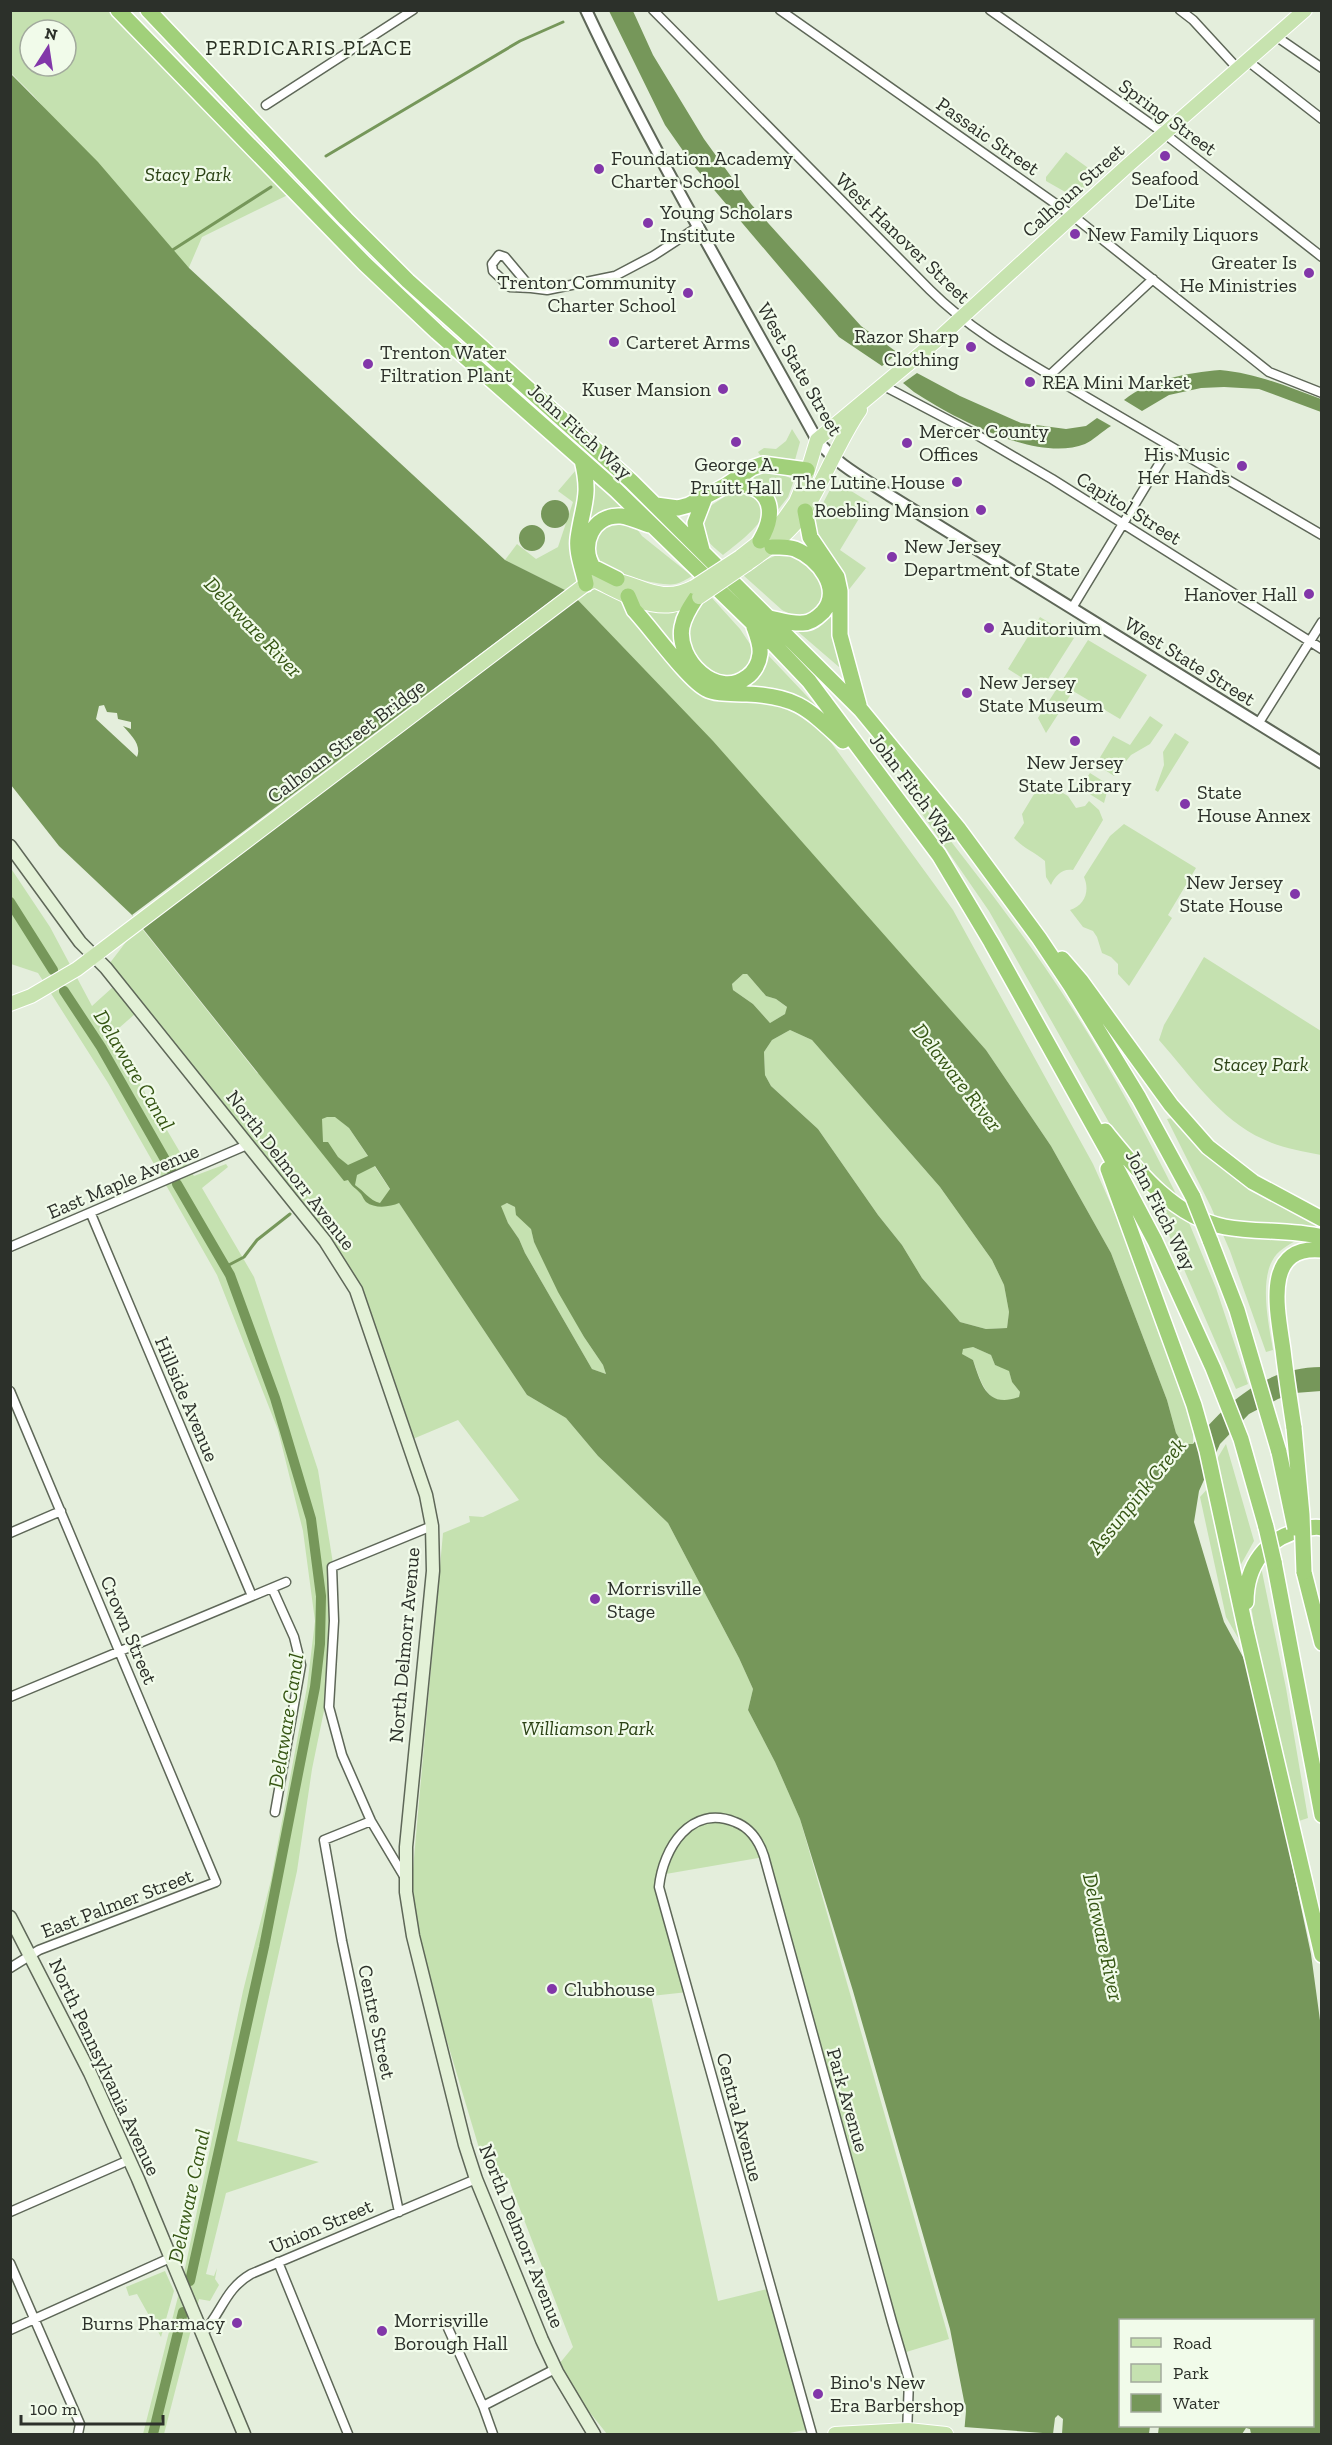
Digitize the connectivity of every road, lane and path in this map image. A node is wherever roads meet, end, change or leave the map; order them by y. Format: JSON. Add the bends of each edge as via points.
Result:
{"nodes":[{"id":1,"x":118,"y":10,"type":"edge"},
{"id":2,"x":148,"y":10,"type":"edge"},
{"id":3,"x":413,"y":10,"type":"edge"},
{"id":4,"x":586,"y":10,"type":"edge"},
{"id":5,"x":653,"y":10,"type":"edge"},
{"id":6,"x":780,"y":10,"type":"edge"},
{"id":7,"x":990,"y":10,"type":"edge"},
{"id":8,"x":1180,"y":10,"type":"edge"},
{"id":9,"x":1305,"y":10,"type":"edge"},
{"id":10,"x":1274,"y":39,"type":"junction"},
{"id":11,"x":1248,"y":62,"type":"junction"},
{"id":12,"x":1322,"y":68,"type":"edge"},
{"id":13,"x":266,"y":105,"type":"dead end"},
{"id":14,"x":1322,"y":119,"type":"edge"},
{"id":15,"x":1166,"y":134,"type":"junction"},
{"id":16,"x":1073,"y":216,"type":"junction"},
{"id":17,"x":699,"y":226,"type":"junction"},
{"id":18,"x":1322,"y":257,"type":"edge"},
{"id":19,"x":1154,"y":279,"type":"junction"},
{"id":20,"x":531,"y":288,"type":"junction"},
{"id":21,"x":961,"y":318,"type":"junction"},
{"id":22,"x":1050,"y":375,"type":"junction"},
{"id":23,"x":888,"y":381,"type":"junction"},
{"id":24,"x":1322,"y":393,"type":"edge"},
{"id":25,"x":867,"y":398,"type":"junction"},
{"id":26,"x":817,"y":440,"type":"junction"},
{"id":27,"x":1170,"y":446,"type":"junction"},
{"id":28,"x":833,"y":458,"type":"junction"},
{"id":29,"x":582,"y":460,"type":"junction"},
{"id":30,"x":807,"y":470,"type":"junction"},
{"id":31,"x":725,"y":486,"type":"junction"},
{"id":32,"x":705,"y":497,"type":"junction"},
{"id":33,"x":656,"y":505,"type":"junction"},
{"id":34,"x":805,"y":511,"type":"junction"},
{"id":35,"x":1123,"y":524,"type":"junction"},
{"id":36,"x":652,"y":525,"type":"junction"},
{"id":37,"x":1322,"y":535,"type":"edge"},
{"id":38,"x":766,"y":544,"type":"junction"},
{"id":39,"x":702,"y":550,"type":"junction"},
{"id":40,"x":617,"y":579,"type":"junction"},
{"id":41,"x":586,"y":585,"type":"junction"},
{"id":42,"x":696,"y":594,"type":"junction"},
{"id":43,"x":628,"y":596,"type":"junction"},
{"id":44,"x":1072,"y":608,"type":"junction"},
{"id":45,"x":770,"y":618,"type":"junction"},
{"id":46,"x":1322,"y":622,"type":"edge"},
{"id":47,"x":754,"y":627,"type":"junction"},
{"id":48,"x":1309,"y":642,"type":"junction"},
{"id":49,"x":1322,"y":649,"type":"edge"},
{"id":50,"x":861,"y":710,"type":"junction"},
{"id":51,"x":1258,"y":724,"type":"junction"},
{"id":52,"x":1322,"y":763,"type":"edge"},
{"id":53,"x":870,"y":765,"type":"junction"},
{"id":54,"x":10,"y":846,"type":"edge"},
{"id":55,"x":1013,"y":903,"type":"junction"},
{"id":56,"x":93,"y":956,"type":"junction"},
{"id":57,"x":10,"y":1004,"type":"edge"},
{"id":58,"x":1056,"y":1062,"type":"junction"},
{"id":59,"x":1091,"y":1122,"type":"junction"},
{"id":60,"x":248,"y":1144,"type":"junction"},
{"id":61,"x":91,"y":1214,"type":"junction"},
{"id":62,"x":1322,"y":1219,"type":"edge"},
{"id":63,"x":1322,"y":1237,"type":"edge"},
{"id":64,"x":10,"y":1248,"type":"edge"},
{"id":65,"x":1322,"y":1250,"type":"edge"},
{"id":66,"x":10,"y":1391,"type":"edge"},
{"id":67,"x":61,"y":1510,"type":"junction"},
{"id":68,"x":432,"y":1526,"type":"junction"},
{"id":69,"x":1320,"y":1527,"type":"edge"},
{"id":70,"x":10,"y":1533,"type":"edge"},
{"id":71,"x":1306,"y":1577,"type":"junction"},
{"id":72,"x":286,"y":1582,"type":"dead end"},
{"id":73,"x":272,"y":1588,"type":"junction"},
{"id":74,"x":252,"y":1596,"type":"junction"},
{"id":75,"x":1322,"y":1622,"type":"edge"},
{"id":76,"x":1245,"y":1626,"type":"junction"},
{"id":77,"x":1322,"y":1644,"type":"edge"},
{"id":78,"x":120,"y":1651,"type":"junction"},
{"id":79,"x":10,"y":1697,"type":"edge"},
{"id":80,"x":275,"y":1812,"type":"dead end"},
{"id":81,"x":1322,"y":1815,"type":"edge"},
{"id":82,"x":700,"y":1820,"type":"joint"},
{"id":83,"x":371,"y":1821,"type":"junction"},
{"id":84,"x":405,"y":1879,"type":"junction"},
{"id":85,"x":216,"y":1882,"type":"joint"},
{"id":86,"x":10,"y":1917,"type":"edge"},
{"id":87,"x":1322,"y":1955,"type":"edge"},
{"id":88,"x":31,"y":1957,"type":"junction"},
{"id":89,"x":10,"y":1968,"type":"edge"},
{"id":90,"x":129,"y":2160,"type":"junction"},
{"id":91,"x":476,"y":2179,"type":"junction"},
{"id":92,"x":10,"y":2212,"type":"edge"},
{"id":93,"x":399,"y":2212,"type":"junction"},
{"id":94,"x":170,"y":2258,"type":"junction"},
{"id":95,"x":278,"y":2262,"type":"junction"},
{"id":96,"x":10,"y":2263,"type":"edge"},
{"id":97,"x":36,"y":2319,"type":"junction"},
{"id":98,"x":447,"y":2328,"type":"dead end"},
{"id":99,"x":10,"y":2330,"type":"edge"},
{"id":100,"x":203,"y":2333,"type":"junction"},
{"id":101,"x":555,"y":2369,"type":"junction"},
{"id":102,"x":483,"y":2406,"type":"junction"},
{"id":103,"x":907,"y":2432,"type":"edge"},
{"id":104,"x":78,"y":2434,"type":"edge"},
{"id":105,"x":244,"y":2434,"type":"edge"},
{"id":106,"x":348,"y":2434,"type":"edge"},
{"id":107,"x":493,"y":2434,"type":"edge"},
{"id":108,"x":594,"y":2434,"type":"edge"},
{"id":109,"x":812,"y":2434,"type":"edge"},
{"id":110,"x":835,"y":2434,"type":"edge"},
{"id":111,"x":945,"y":2434,"type":"edge"}],
"edges":[{"from":1,"to":29,"type":"highway","name":"John Fitch Way","via":[[373,271]]},
{"from":2,"to":33,"type":"highway","name":"John Fitch Way","via":[[408,281]]},
{"from":3,"to":13,"type":"street"},
{"from":4,"to":17,"type":"street","name":"West State Street"},
{"from":5,"to":21,"type":"street","name":"West Hanover Street"},
{"from":6,"to":16,"type":"street","name":"Passaic Street"},
{"from":7,"to":15,"type":"street","name":"Spring Street"},
{"from":8,"to":11,"type":"street"},
{"from":9,"to":10,"type":"main road","name":"Calhoun Street"},
{"from":10,"to":11,"type":"main road","name":"Calhoun Street"},
{"from":10,"to":12,"type":"street"},
{"from":11,"to":14,"type":"street"},
{"from":11,"to":15,"type":"main road","name":"Calhoun Street"},
{"from":15,"to":16,"type":"main road","name":"Calhoun Street"},
{"from":15,"to":18,"type":"street","name":"Spring Street"},
{"from":16,"to":19,"type":"street","name":"Passaic Street"},
{"from":16,"to":21,"type":"main road","name":"Calhoun Street"},
{"from":17,"to":20,"type":"street","via":[[615,276],[547,290]]},
{"from":17,"to":26,"type":"street","name":"West State Street"},
{"from":19,"to":22,"type":"street"},
{"from":19,"to":24,"type":"street","name":"Passaic Street","via":[[1269,372]]},
{"from":20,"to":20,"type":"street","via":[[505,257],[500,255],[494,260],[493,271],[510,286]]},
{"from":21,"to":22,"type":"street","name":"West Hanover Street"},
{"from":21,"to":23,"type":"main road","name":"Calhoun Street"},
{"from":22,"to":27,"type":"street","name":"West Hanover Street"},
{"from":23,"to":25,"type":"main road","name":"Calhoun Street"},
{"from":23,"to":35,"type":"street","name":"Capitol Street"},
{"from":25,"to":26,"type":"main road","name":"Calhoun Street"},
{"from":25,"to":28,"type":"main road","name":"Calhoun Street"},
{"from":26,"to":28,"type":"street","name":"West State Street"},
{"from":26,"to":30,"type":"main road","name":"Calhoun Street"},
{"from":27,"to":35,"type":"street"},
{"from":27,"to":37,"type":"street","name":"West Hanover Street"},
{"from":28,"to":34,"type":"main road","name":"Calhoun Street"},
{"from":28,"to":44,"type":"street","name":"West State Street"},
{"from":29,"to":36,"type":"highway","name":"John Fitch Way"},
{"from":29,"to":41,"type":"highway","via":[[587,498],[578,550]]},
{"from":30,"to":31,"type":"highway","via":[[763,464]]},
{"from":30,"to":38,"type":"main road","name":"Calhoun Street","via":[[796,502]]},
{"from":31,"to":32,"type":"highway"},
{"from":31,"to":38,"type":"highway","via":[[747,484],[765,497],[770,510]]},
{"from":32,"to":33,"type":"highway","via":[[678,508]]},
{"from":32,"to":39,"type":"highway","via":[[695,523]]},
{"from":33,"to":39,"type":"highway","name":"John Fitch Way"},
{"from":34,"to":38,"type":"main road","name":"Calhoun Street","via":[[788,532]]},
{"from":34,"to":50,"type":"highway","via":[[810,537],[837,577],[842,644]]},
{"from":35,"to":44,"type":"street"},
{"from":35,"to":48,"type":"street","name":"Capitol Street"},
{"from":36,"to":40,"type":"highway","via":[[621,516],[609,517],[594,527],[586,546],[590,562],[599,572]]},
{"from":36,"to":47,"type":"highway","name":"John Fitch Way"},
{"from":38,"to":42,"type":"main road","name":"Calhoun Street","bridge":true},
{"from":38,"to":45,"type":"highway","via":[[788,547],[807,556],[825,575],[831,590],[825,609],[811,621]]},
{"from":39,"to":45,"type":"highway","name":"John Fitch Way"},
{"from":40,"to":41,"type":"main road","name":"Calhoun Street","via":[[600,578]]},
{"from":40,"to":42,"type":"main road","name":"Calhoun Street","via":[[661,595]]},
{"from":41,"to":43,"type":"main road","name":"Calhoun Street"},
{"from":41,"to":56,"type":"main road","name":"Calhoun Street Bridge"},
{"from":42,"to":43,"type":"main road","name":"Calhoun Street","via":[[663,605]]},
{"from":42,"to":47,"type":"highway","via":[[685,616],[682,635],[691,661],[710,681],[733,684],[751,674],[760,654]]},
{"from":43,"to":53,"type":"highway","via":[[634,610],[700,686],[716,693],[772,695],[792,701],[809,710]]},
{"from":44,"to":51,"type":"street","name":"West State Street"},
{"from":45,"to":50,"type":"highway","name":"John Fitch Way"},
{"from":46,"to":48,"type":"street"},
{"from":47,"to":53,"type":"highway","name":"John Fitch Way","via":[[809,681]]},
{"from":48,"to":49,"type":"street","name":"Capitol Street"},
{"from":48,"to":51,"type":"street"},
{"from":50,"to":55,"type":"highway","name":"John Fitch Way","via":[[958,828]]},
{"from":51,"to":52,"type":"street","name":"West State Street"},
{"from":53,"to":58,"type":"highway","name":"John Fitch Way","via":[[944,863]]},
{"from":54,"to":56,"type":"main road","name":"North Delmorr Avenue"},
{"from":55,"to":62,"type":"highway","via":[[1081,981],[1171,1104],[1208,1147],[1253,1182]]},
{"from":55,"to":71,"type":"highway","name":"John Fitch Way","bridge":true,"via":[[1071,986],[1193,1197],[1248,1345],[1272,1423]]},
{"from":56,"to":57,"type":"main road","name":"Calhoun Street Bridge","via":[[42,990]]},
{"from":56,"to":60,"type":"main road","name":"North Delmorr Avenue"},
{"from":58,"to":59,"type":"highway","name":"John Fitch Way"},
{"from":58,"to":63,"type":"highway","via":[[1132,1166],[1174,1203],[1223,1227]]},
{"from":59,"to":76,"type":"highway","via":[[1194,1405],[1208,1451]]},
{"from":59,"to":81,"type":"highway","name":"John Fitch Way","bridge":true,"via":[[1155,1241],[1213,1368],[1250,1466],[1274,1562]]},
{"from":60,"to":61,"type":"street","name":"East Maple Avenue"},
{"from":60,"to":68,"type":"main road","name":"North Delmorr Avenue","via":[[329,1246],[356,1290],[425,1493]]},
{"from":61,"to":64,"type":"street","name":"East Maple Avenue"},
{"from":61,"to":74,"type":"street","name":"Hillside Avenue"},
{"from":65,"to":71,"type":"highway","bridge":true,"via":[[1295,1254],[1279,1274],[1276,1290],[1294,1428]]},
{"from":66,"to":67,"type":"street","name":"Crown Street"},
{"from":67,"to":70,"type":"street"},
{"from":67,"to":78,"type":"street","name":"Crown Street"},
{"from":68,"to":83,"type":"street","via":[[332,1567],[334,1621],[328,1707],[342,1755]]},
{"from":68,"to":84,"type":"main road","name":"North Delmorr Avenue","via":[[433,1571]]},
{"from":69,"to":76,"type":"highway","via":[[1289,1532],[1259,1555],[1246,1584]]},
{"from":71,"to":75,"type":"highway"},
{"from":71,"to":77,"type":"highway"},
{"from":72,"to":73,"type":"street"},
{"from":73,"to":74,"type":"street"},
{"from":73,"to":80,"type":"street","via":[[294,1637],[301,1665]]},
{"from":74,"to":78,"type":"street"},
{"from":76,"to":87,"type":"highway"},
{"from":78,"to":79,"type":"street"},
{"from":78,"to":85,"type":"street","name":"Crown Street"},
{"from":82,"to":103,"type":"street","name":"Park Avenue","via":[[721,1817],[739,1823],[754,1835],[764,1856],[903,2353],[909,2380]]},
{"from":82,"to":109,"type":"street","name":"Central Avenue","via":[[674,1842],[663,1863],[659,1887]]},
{"from":83,"to":84,"type":"street"},
{"from":83,"to":93,"type":"street","name":"Centre Street","via":[[324,1840]]},
{"from":84,"to":91,"type":"main road","name":"North Delmorr Avenue","via":[[412,1936]]},
{"from":85,"to":88,"type":"street","name":"East Palmer Street","via":[[39,1950]]},
{"from":86,"to":88,"type":"main road","name":"North Pennsylvania Avenue"},
{"from":88,"to":89,"type":"street","name":"East Palmer Street"},
{"from":88,"to":90,"type":"main road","name":"North Pennsylvania Avenue"},
{"from":90,"to":92,"type":"street"},
{"from":90,"to":94,"type":"main road","name":"North Pennsylvania Avenue"},
{"from":91,"to":93,"type":"street","name":"Union Street"},
{"from":91,"to":101,"type":"main road","name":"North Delmorr Avenue"},
{"from":93,"to":95,"type":"street","name":"Union Street"},
{"from":94,"to":97,"type":"street"},
{"from":94,"to":100,"type":"main road","name":"North Pennsylvania Avenue"},
{"from":95,"to":100,"type":"street","name":"Union Street","via":[[241,2280]]},
{"from":95,"to":106,"type":"street"},
{"from":96,"to":97,"type":"street"},
{"from":97,"to":99,"type":"street"},
{"from":97,"to":104,"type":"street","via":[[80,2424]]},
{"from":98,"to":102,"type":"street"},
{"from":100,"to":105,"type":"main road","name":"North Pennsylvania Avenue"},
{"from":101,"to":102,"type":"street"},
{"from":101,"to":108,"type":"main road","name":"North Delmorr Avenue"},
{"from":102,"to":107,"type":"street"},
{"from":103,"to":110,"type":"main road"},
{"from":103,"to":111,"type":"main road"}]}
